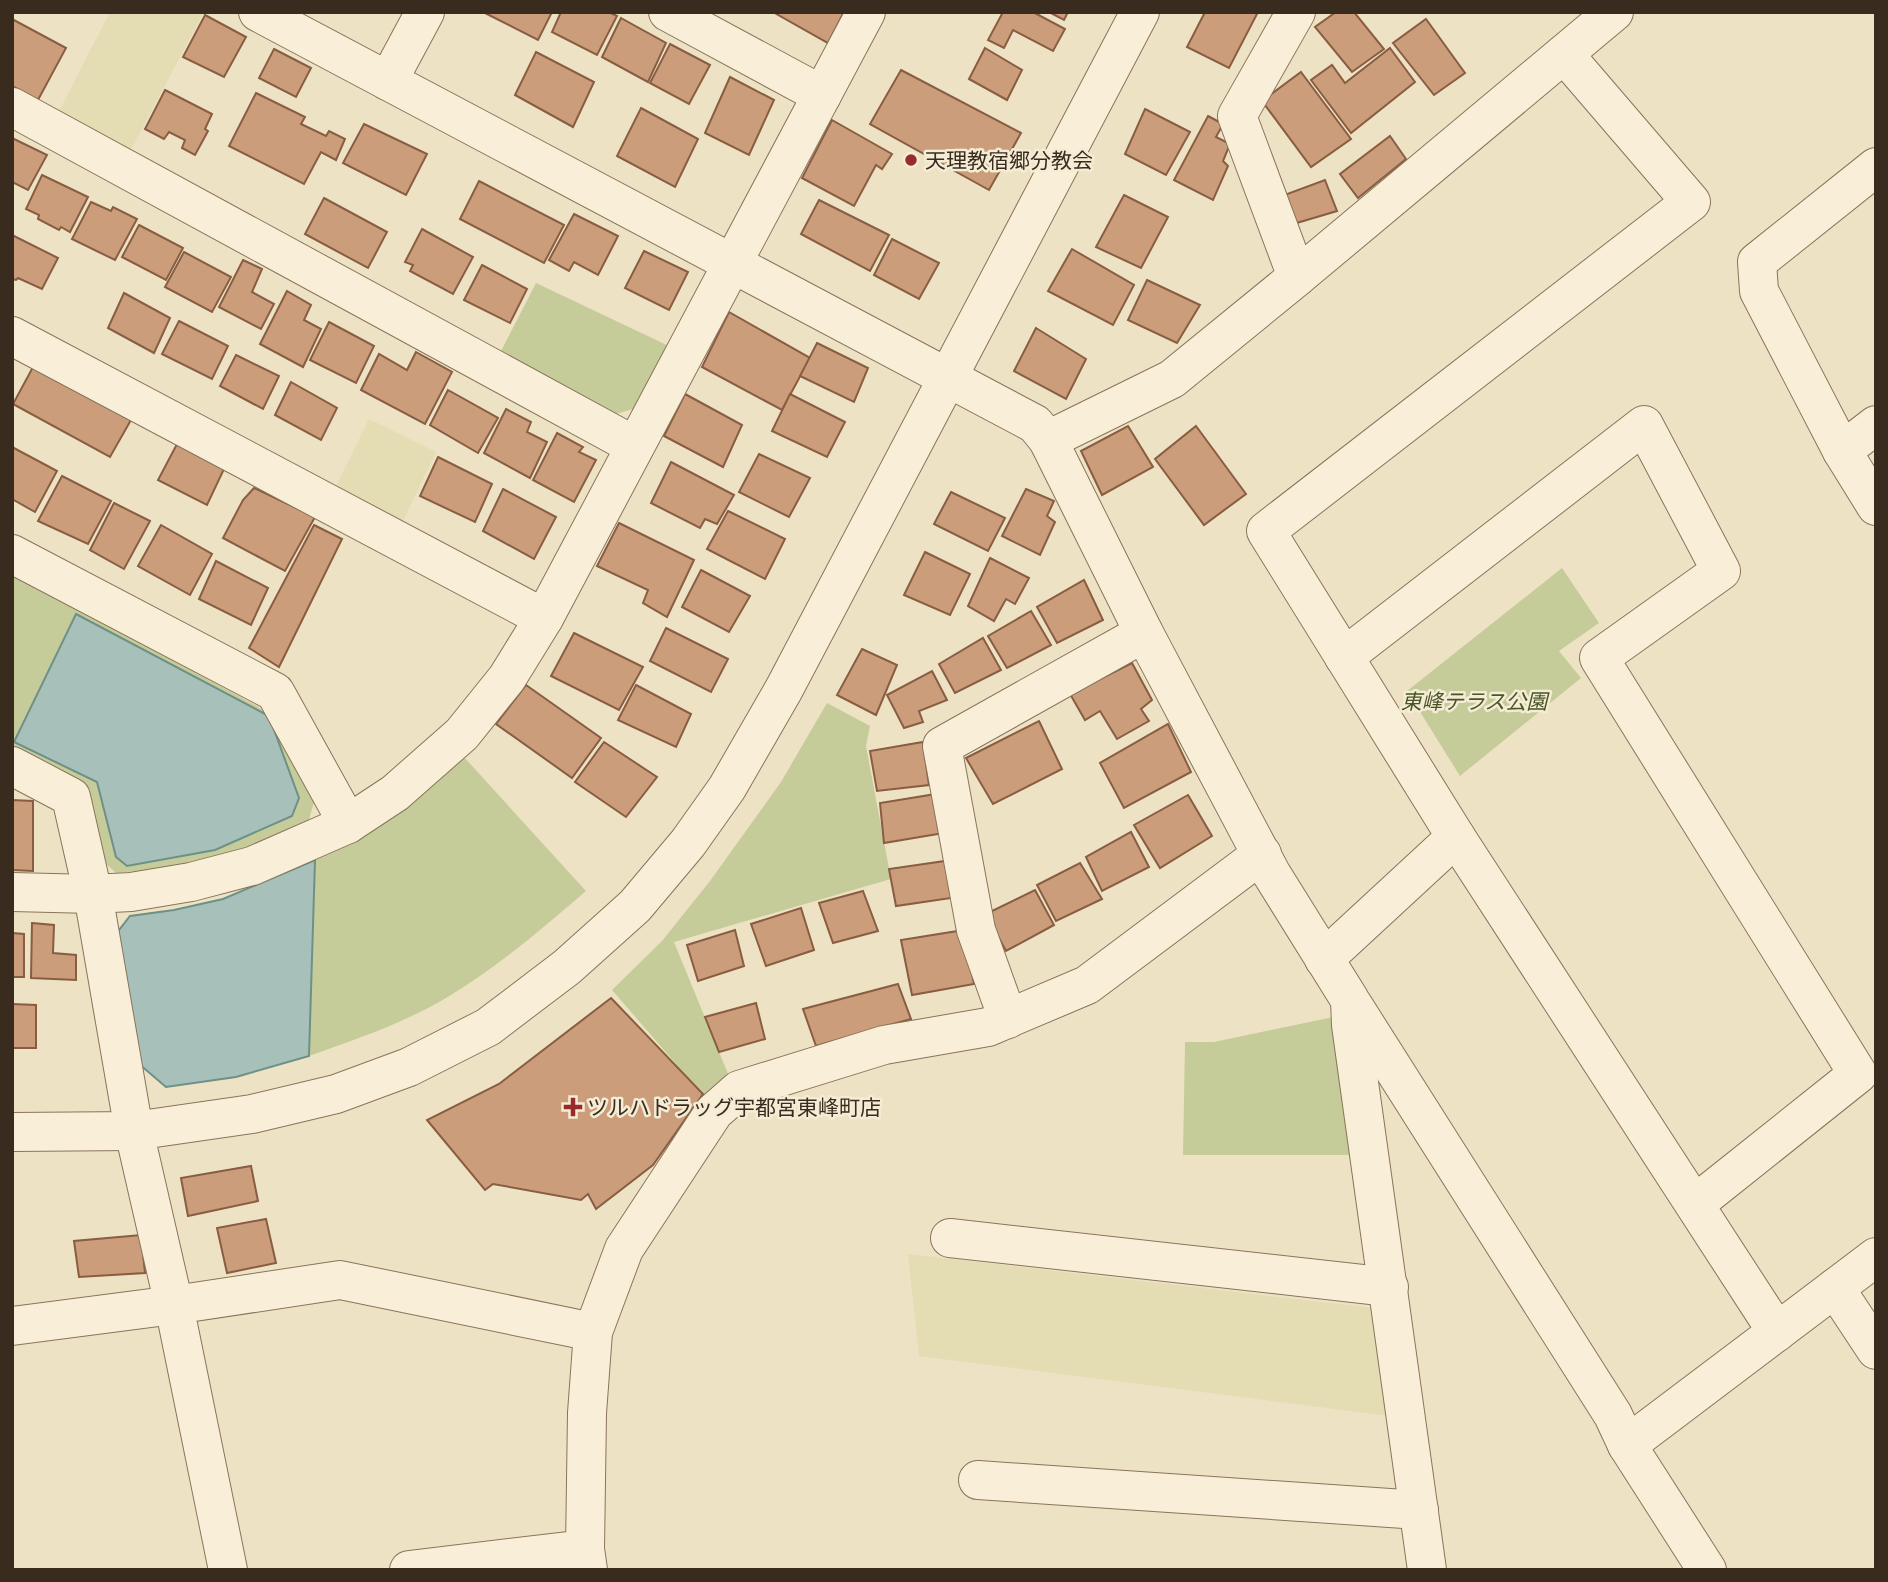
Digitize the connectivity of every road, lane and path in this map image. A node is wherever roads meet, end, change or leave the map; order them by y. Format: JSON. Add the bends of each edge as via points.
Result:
{"nodes":[{"id":1,"x":258,"y":12,"type":"edge"},
{"id":2,"x":425,"y":12,"type":"edge"},
{"id":3,"x":668,"y":12,"type":"edge"},
{"id":4,"x":866,"y":12,"type":"edge"},
{"id":5,"x":1140,"y":12,"type":"edge"},
{"id":6,"x":1296,"y":12,"type":"edge"},
{"id":7,"x":1614,"y":12,"type":"edge"},
{"id":8,"x":1564,"y":54,"type":"junction"},
{"id":9,"x":388,"y":81,"type":"junction"},
{"id":10,"x":822,"y":95,"type":"junction"},
{"id":11,"x":12,"y":107,"type":"edge"},
{"id":12,"x":1873,"y":174,"type":"edge"},
{"id":13,"x":731,"y":264,"type":"junction"},
{"id":14,"x":1297,"y":277,"type":"junction"},
{"id":15,"x":12,"y":336,"type":"edge"},
{"id":16,"x":948,"y":379,"type":"junction"},
{"id":17,"x":1876,"y":425,"type":"edge"},
{"id":18,"x":1048,"y":440,"type":"junction"},
{"id":19,"x":635,"y":446,"type":"junction"},
{"id":20,"x":1842,"y":451,"type":"junction"},
{"id":21,"x":1876,"y":506,"type":"edge"},
{"id":22,"x":12,"y":554,"type":"edge"},
{"id":23,"x":544,"y":618,"type":"junction"},
{"id":24,"x":1144,"y":634,"type":"junction"},
{"id":25,"x":1344,"y":657,"type":"junction"},
{"id":26,"x":12,"y":766,"type":"edge"},
{"id":27,"x":348,"y":824,"type":"junction"},
{"id":28,"x":1456,"y":837,"type":"junction"},
{"id":29,"x":1262,"y":854,"type":"junction"},
{"id":30,"x":12,"y":892,"type":"edge"},
{"id":31,"x":93,"y":894,"type":"junction"},
{"id":32,"x":1325,"y":959,"type":"junction"},
{"id":33,"x":1351,"y":1013,"type":"junction"},
{"id":34,"x":1008,"y":1018,"type":"junction"},
{"id":35,"x":134,"y":1131,"type":"junction"},
{"id":36,"x":12,"y":1132,"type":"edge"},
{"id":37,"x":1695,"y":1204,"type":"junction"},
{"id":38,"x":950,"y":1238,"type":"dead end"},
{"id":39,"x":1876,"y":1257,"type":"edge"},
{"id":40,"x":1389,"y":1287,"type":"junction"},
{"id":41,"x":1835,"y":1288,"type":"junction"},
{"id":42,"x":174,"y":1305,"type":"junction"},
{"id":43,"x":12,"y":1326,"type":"edge"},
{"id":44,"x":593,"y":1332,"type":"junction"},
{"id":45,"x":1777,"y":1332,"type":"junction"},
{"id":46,"x":1876,"y":1350,"type":"edge"},
{"id":47,"x":1627,"y":1446,"type":"junction"},
{"id":48,"x":978,"y":1480,"type":"dead end"},
{"id":49,"x":1419,"y":1510,"type":"junction"},
{"id":50,"x":587,"y":1559,"type":"edge"},
{"id":51,"x":228,"y":1570,"type":"edge"},
{"id":52,"x":409,"y":1570,"type":"edge"},
{"id":53,"x":1427,"y":1570,"type":"edge"},
{"id":54,"x":1707,"y":1570,"type":"edge"}],
"edges":[{"from":1,"to":9,"type":"street"},
{"from":2,"to":9,"type":"street"},
{"from":3,"to":10,"type":"street"},
{"from":4,"to":10,"type":"street"},
{"from":5,"to":16,"type":"street"},
{"from":6,"to":14,"type":"street","via":[[1237,116]]},
{"from":7,"to":8,"type":"street"},
{"from":8,"to":14,"type":"street"},
{"from":8,"to":25,"type":"street","via":[[1692,202],[1266,531]]},
{"from":9,"to":13,"type":"street"},
{"from":10,"to":13,"type":"street"},
{"from":11,"to":19,"type":"street"},
{"from":12,"to":20,"type":"street","via":[[1757,262],[1759,291]]},
{"from":13,"to":16,"type":"street"},
{"from":13,"to":19,"type":"street"},
{"from":14,"to":18,"type":"street","via":[[1172,379]]},
{"from":15,"to":23,"type":"street"},
{"from":16,"to":18,"type":"street","via":[[1035,424]]},
{"from":16,"to":35,"type":"street","via":[[727,788],[635,906],[488,1027],[409,1067],[336,1094],[252,1114]]},
{"from":17,"to":20,"type":"street"},
{"from":18,"to":24,"type":"street"},
{"from":19,"to":23,"type":"street"},
{"from":20,"to":21,"type":"street"},
{"from":22,"to":27,"type":"street","via":[[275,692]]},
{"from":23,"to":27,"type":"street","via":[[507,678],[462,734],[395,793]]},
{"from":24,"to":29,"type":"street"},
{"from":24,"to":34,"type":"street","via":[[942,746],[976,930]]},
{"from":25,"to":28,"type":"street"},
{"from":25,"to":37,"type":"street","via":[[1644,425],[1721,571],[1599,659],[1858,1074]]},
{"from":26,"to":31,"type":"street","via":[[71,797]]},
{"from":27,"to":31,"type":"street","via":[[252,866],[179,884]]},
{"from":28,"to":32,"type":"street"},
{"from":28,"to":37,"type":"street"},
{"from":29,"to":32,"type":"street"},
{"from":29,"to":34,"type":"street","via":[[1087,985]]},
{"from":30,"to":31,"type":"street"},
{"from":31,"to":35,"type":"street"},
{"from":32,"to":33,"type":"street"},
{"from":33,"to":40,"type":"street"},
{"from":33,"to":47,"type":"street","via":[[1613,1415]]},
{"from":34,"to":44,"type":"street","via":[[988,1027],[884,1045],[739,1090],[714,1112],[624,1249]]},
{"from":35,"to":36,"type":"street"},
{"from":35,"to":42,"type":"street"},
{"from":37,"to":45,"type":"street"},
{"from":38,"to":40,"type":"street"},
{"from":39,"to":41,"type":"street"},
{"from":40,"to":49,"type":"street"},
{"from":41,"to":45,"type":"street"},
{"from":41,"to":46,"type":"street"},
{"from":42,"to":43,"type":"street"},
{"from":42,"to":44,"type":"street","via":[[340,1280]]},
{"from":42,"to":51,"type":"street"},
{"from":44,"to":50,"type":"street","via":[[587,1413]]},
{"from":45,"to":47,"type":"street"},
{"from":47,"to":54,"type":"street"},
{"from":48,"to":49,"type":"street"},
{"from":49,"to":53,"type":"street"},
{"from":50,"to":52,"type":"street"}]}
